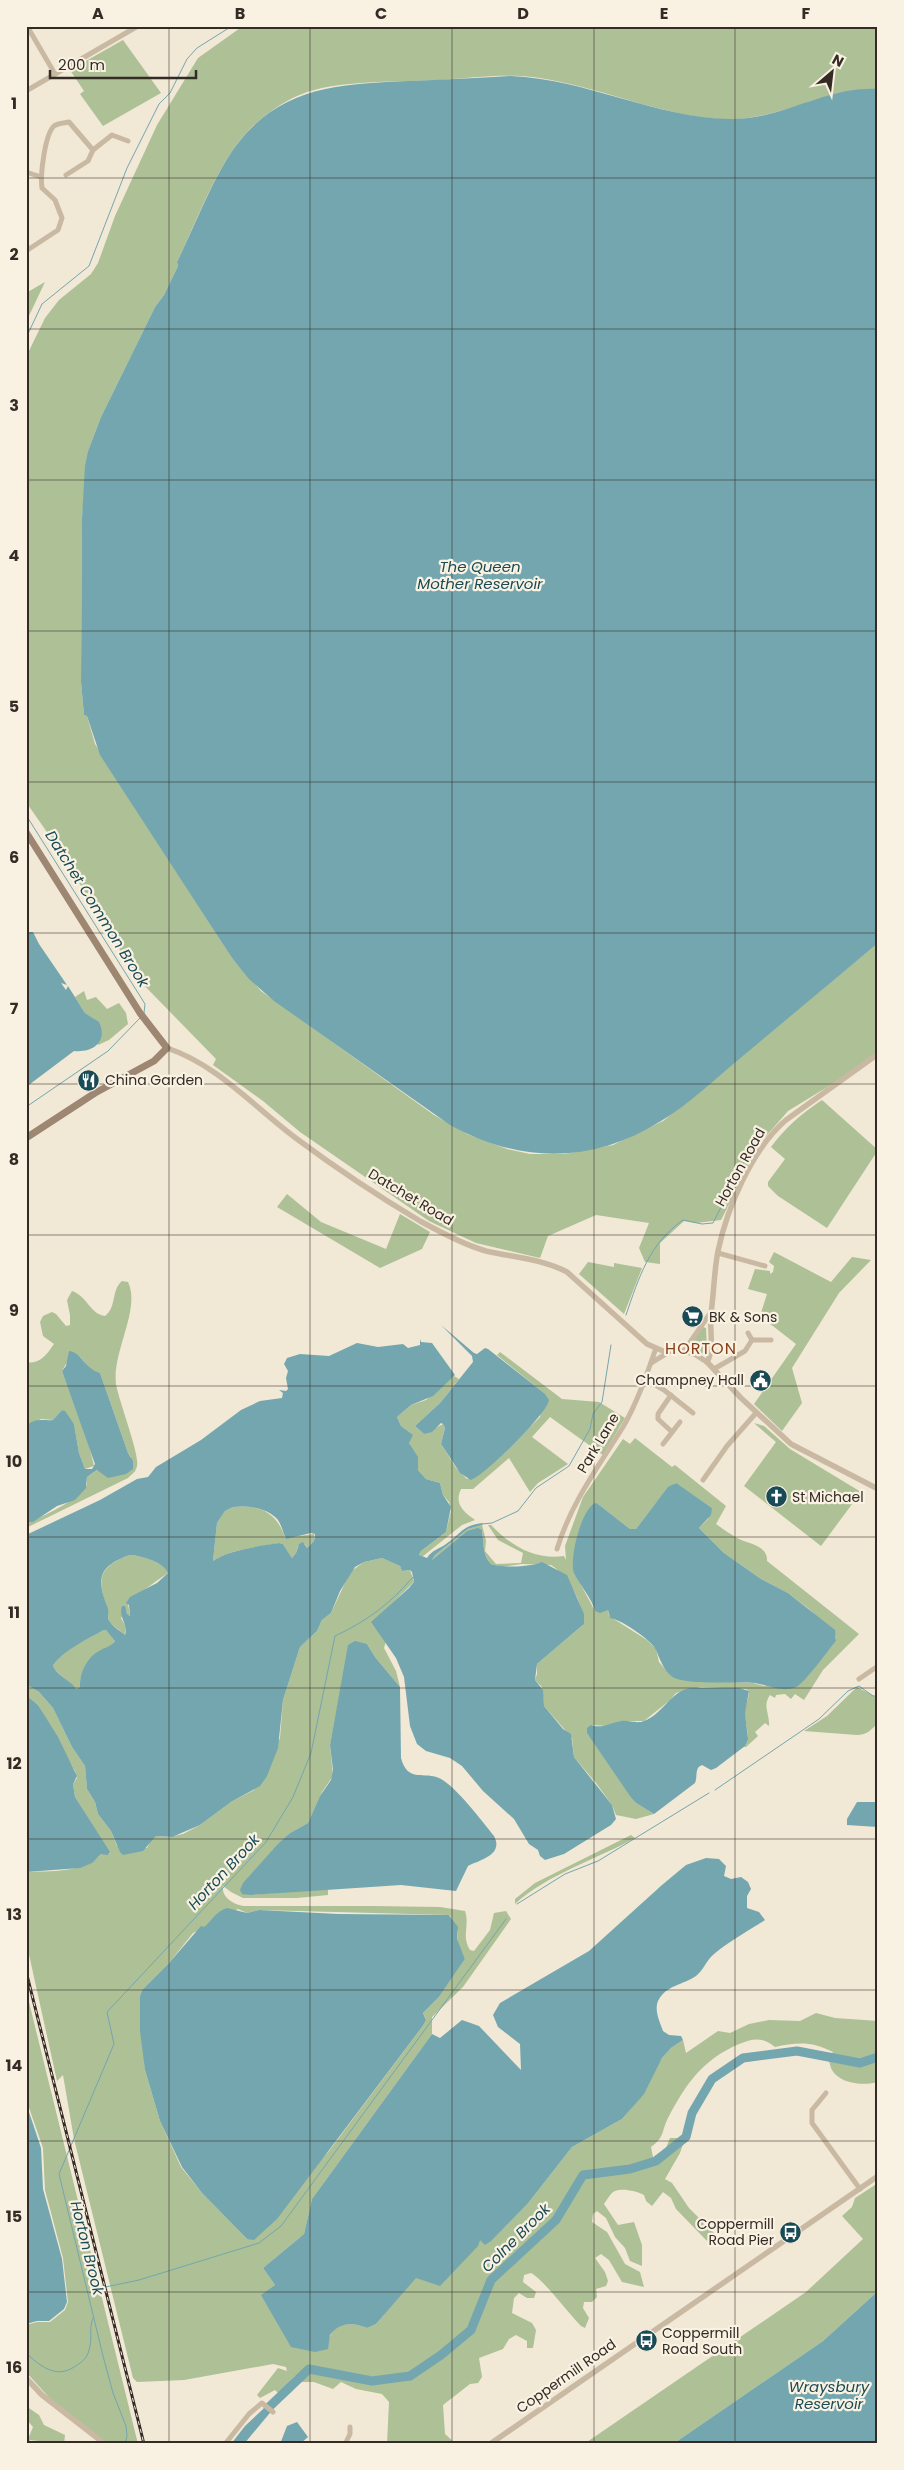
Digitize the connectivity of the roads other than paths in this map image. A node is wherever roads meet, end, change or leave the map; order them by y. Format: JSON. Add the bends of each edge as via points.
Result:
{"nodes":[{"id":1,"x":27,"y":26,"type":"edge"},
{"id":2,"x":138,"y":26,"type":"edge"},
{"id":3,"x":55,"y":74,"type":"junction"},
{"id":4,"x":26,"y":91,"type":"edge"},
{"id":5,"x":128,"y":141,"type":"dead end"},
{"id":6,"x":93,"y":150,"type":"junction"},
{"id":7,"x":26,"y":172,"type":"edge"},
{"id":8,"x":66,"y":175,"type":"dead end"},
{"id":9,"x":41,"y":178,"type":"junction"},
{"id":10,"x":26,"y":251,"type":"edge"},
{"id":11,"x":26,"y":832,"type":"edge"},
{"id":12,"x":167,"y":1048,"type":"junction"},
{"id":13,"x":878,"y":1054,"type":"edge"},
{"id":14,"x":26,"y":1138,"type":"edge"},
{"id":15,"x":718,"y":1253,"type":"junction"},
{"id":16,"x":765,"y":1266,"type":"dead end"},
{"id":17,"x":711,"y":1312,"type":"junction"},
{"id":18,"x":748,"y":1333,"type":"dead end"},
{"id":19,"x":752,"y":1340,"type":"junction"},
{"id":20,"x":772,"y":1340,"type":"dead end"},
{"id":21,"x":656,"y":1348,"type":"junction"},
{"id":22,"x":684,"y":1351,"type":"junction"},
{"id":23,"x":669,"y":1352,"type":"junction"},
{"id":24,"x":707,"y":1362,"type":"junction"},
{"id":25,"x":650,"y":1363,"type":"junction"},
{"id":26,"x":714,"y":1369,"type":"junction"},
{"id":27,"x":644,"y":1378,"type":"junction"},
{"id":28,"x":671,"y":1395,"type":"junction"},
{"id":29,"x":693,"y":1413,"type":"dead end"},
{"id":30,"x":756,"y":1413,"type":"junction"},
{"id":31,"x":680,"y":1422,"type":"dead end"},
{"id":32,"x":672,"y":1432,"type":"junction"},
{"id":33,"x":663,"y":1444,"type":"dead end"},
{"id":34,"x":704,"y":1480,"type":"dead end"},
{"id":35,"x":878,"y":1489,"type":"edge"},
{"id":36,"x":557,"y":1548,"type":"dead end"},
{"id":37,"x":878,"y":1666,"type":"edge"},
{"id":38,"x":859,"y":1678,"type":"dead end"},
{"id":39,"x":826,"y":2093,"type":"dead end"},
{"id":40,"x":878,"y":2176,"type":"edge"},
{"id":41,"x":860,"y":2188,"type":"junction"},
{"id":42,"x":26,"y":2378,"type":"edge"},
{"id":43,"x":272,"y":2412,"type":"dead end"},
{"id":44,"x":350,"y":2428,"type":"dead end"},
{"id":45,"x":346,"y":2442,"type":"edge"},
{"id":46,"x":354,"y":2443,"type":"edge"},
{"id":47,"x":105,"y":2444,"type":"edge"},
{"id":48,"x":225,"y":2444,"type":"edge"},
{"id":49,"x":490,"y":2444,"type":"edge"}],
"edges":[{"from":1,"to":3,"type":"street"},
{"from":2,"to":3,"type":"street"},
{"from":3,"to":4,"type":"street"},
{"from":5,"to":6,"type":"street","via":[[112,135]]},
{"from":6,"to":8,"type":"street","via":[[88,161]]},
{"from":6,"to":9,"type":"street","via":[[69,122],[55,125],[47,135]]},
{"from":7,"to":9,"type":"street"},
{"from":9,"to":10,"type":"street","via":[[42,188],[55,200],[62,218],[58,230]]},
{"from":11,"to":12,"type":"main road","via":[[142,1015]]},
{"from":12,"to":14,"type":"main road","via":[[154,1060],[95,1093]]},
{"from":12,"to":21,"type":"street","name":"Datchet Road","via":[[208,1069],[296,1138],[421,1221],[484,1250],[567,1272],[634,1333]]},
{"from":13,"to":15,"type":"street","name":"Horton Road","via":[[774,1130],[727,1216]]},
{"from":15,"to":16,"type":"street"},
{"from":15,"to":17,"type":"street","name":"Horton Road"},
{"from":17,"to":22,"type":"street","name":"Horton Road"},
{"from":17,"to":24,"type":"street","name":"Horton Road"},
{"from":18,"to":19,"type":"street"},
{"from":19,"to":20,"type":"street"},
{"from":19,"to":26,"type":"street","via":[[744,1350]]},
{"from":21,"to":23,"type":"street","name":"Datchet Road"},
{"from":21,"to":25,"type":"street","name":"Park Lane"},
{"from":22,"to":23,"type":"street","name":"Datchet Road"},
{"from":22,"to":24,"type":"street","name":"Datchet Road"},
{"from":23,"to":25,"type":"street"},
{"from":24,"to":26,"type":"street","name":"Datchet Road"},
{"from":25,"to":27,"type":"street","name":"Park Lane"},
{"from":26,"to":30,"type":"street","name":"Datchet Road"},
{"from":27,"to":28,"type":"street"},
{"from":27,"to":36,"type":"street","name":"Park Lane","via":[[624,1424],[574,1502]]},
{"from":28,"to":29,"type":"street"},
{"from":28,"to":32,"type":"street","via":[[658,1419]]},
{"from":30,"to":34,"type":"street","via":[[727,1446]]},
{"from":30,"to":35,"type":"street","name":"Datchet Road","via":[[791,1444]]},
{"from":31,"to":32,"type":"street"},
{"from":32,"to":33,"type":"street"},
{"from":37,"to":38,"type":"street"},
{"from":39,"to":41,"type":"street","via":[[812,2110],[812,2123]]},
{"from":40,"to":41,"type":"street","name":"Coppermill Road"},
{"from":41,"to":49,"type":"street","name":"Coppermill Road"},
{"from":42,"to":47,"type":"street","via":[[42,2395]]},
{"from":43,"to":48,"type":"street","via":[[262,2404],[249,2414]]},
{"from":44,"to":45,"type":"street"},
{"from":45,"to":46,"type":"street"}]}
